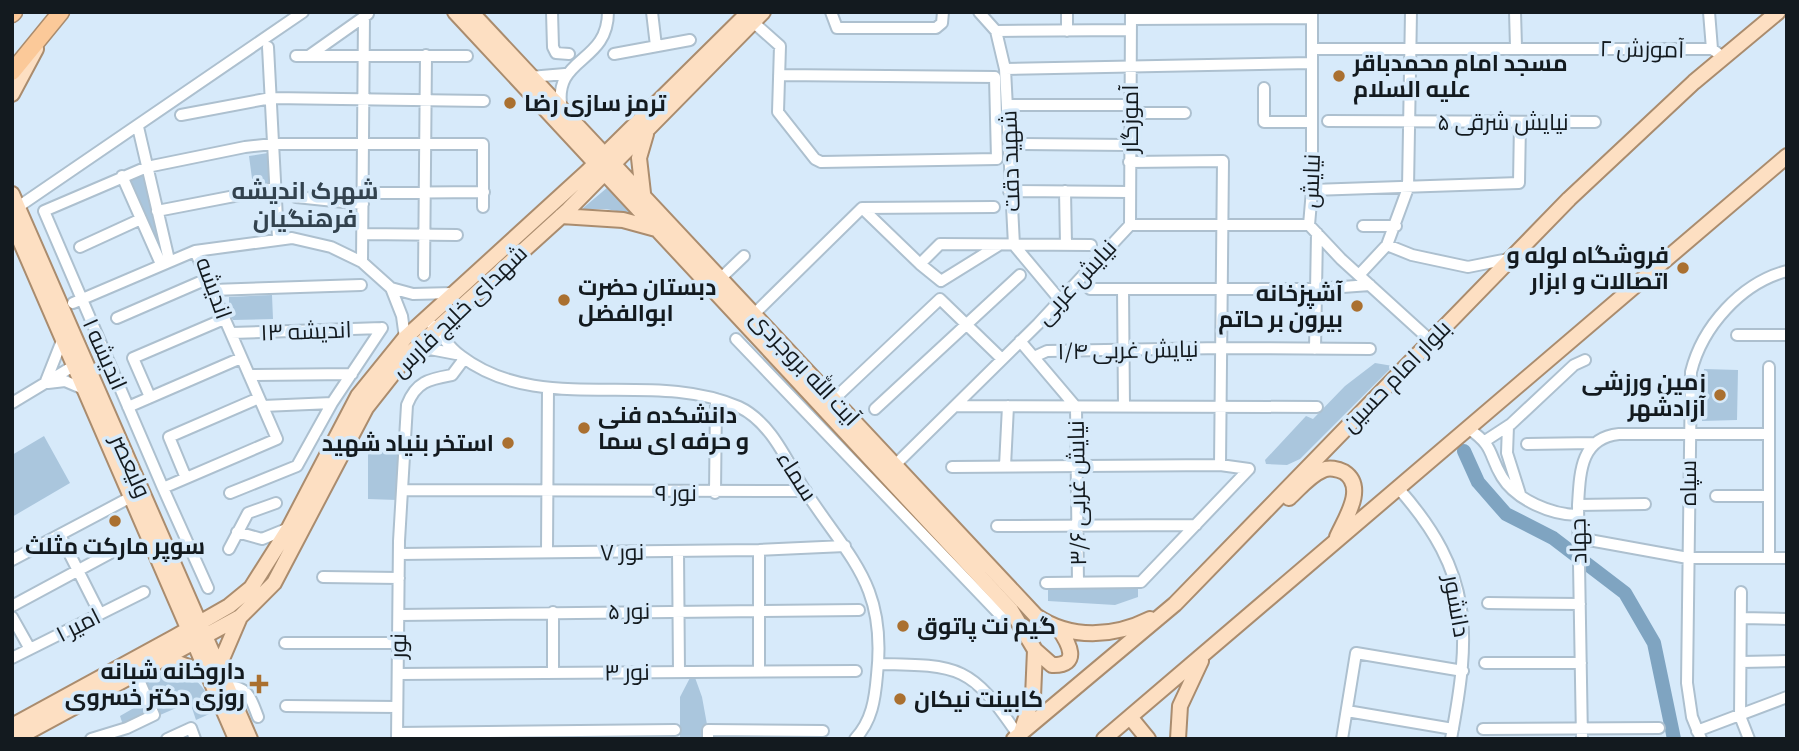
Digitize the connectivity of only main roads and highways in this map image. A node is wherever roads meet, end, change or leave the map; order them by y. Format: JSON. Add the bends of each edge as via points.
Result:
{"nodes":[{"id":1,"x":61,"y":12,"type":"edge"},
{"id":2,"x":456,"y":12,"type":"edge"},
{"id":3,"x":471,"y":12,"type":"edge"},
{"id":4,"x":1778,"y":12,"type":"edge"},
{"id":5,"x":755,"y":16,"type":"edge"},
{"id":6,"x":41,"y":39,"type":"junction"},
{"id":7,"x":12,"y":72,"type":"edge"},
{"id":8,"x":12,"y":94,"type":"edge"},
{"id":9,"x":647,"y":131,"type":"junction"},
{"id":10,"x":624,"y":136,"type":"junction"},
{"id":11,"x":579,"y":137,"type":"junction"},
{"id":12,"x":1787,"y":156,"type":"edge"},
{"id":13,"x":605,"y":164,"type":"junction"},
{"id":14,"x":574,"y":184,"type":"junction"},
{"id":15,"x":626,"y":186,"type":"junction"},
{"id":16,"x":643,"y":194,"type":"junction"},
{"id":17,"x":15,"y":201,"type":"edge"},
{"id":18,"x":561,"y":216,"type":"junction"},
{"id":19,"x":12,"y":222,"type":"edge"},
{"id":20,"x":659,"y":230,"type":"junction"},
{"id":21,"x":430,"y":323,"type":"junction"},
{"id":22,"x":80,"y":363,"type":"junction"},
{"id":23,"x":889,"y":469,"type":"junction"},
{"id":24,"x":1335,"y":541,"type":"junction"},
{"id":25,"x":1228,"y":549,"type":"junction"},
{"id":26,"x":188,"y":597,"type":"junction"},
{"id":27,"x":1175,"y":604,"type":"junction"},
{"id":28,"x":229,"y":606,"type":"junction"},
{"id":29,"x":240,"y":617,"type":"junction"},
{"id":30,"x":194,"y":625,"type":"junction"},
{"id":31,"x":1059,"y":629,"type":"junction"},
{"id":32,"x":200,"y":639,"type":"junction"},
{"id":33,"x":1035,"y":650,"type":"junction"},
{"id":34,"x":1206,"y":653,"type":"junction"},
{"id":35,"x":165,"y":658,"type":"junction"},
{"id":36,"x":213,"y":670,"type":"junction"},
{"id":37,"x":1130,"y":717,"type":"junction"},
{"id":38,"x":12,"y":726,"type":"edge"},
{"id":39,"x":1017,"y":736,"type":"edge"},
{"id":40,"x":1114,"y":736,"type":"edge"},
{"id":41,"x":1145,"y":738,"type":"edge"},
{"id":42,"x":15,"y":739,"type":"edge"},
{"id":43,"x":236,"y":739,"type":"edge"},
{"id":44,"x":250,"y":739,"type":"edge"},
{"id":45,"x":1178,"y":739,"type":"edge"}],
"edges":[{"from":1,"to":6,"type":"highway"},
{"from":2,"to":11,"type":"main road","name":"آیت الله بروجردی"},
{"from":3,"to":11,"type":"main road","name":"آیت الله بروجردی","via":[[562,110]]},
{"from":4,"to":25,"type":"main road","name":"بلوار امام حسین","via":[[1717,53]]},
{"from":5,"to":9,"type":"main road","name":"شهدای خلیج فارس"},
{"from":5,"to":10,"type":"main road","name":"شهدای خلیج فارس"},
{"from":6,"to":7,"type":"highway"},
{"from":6,"to":8,"type":"main road"},
{"from":9,"to":13,"type":"main road","name":"شهدای خلیج فارس"},
{"from":9,"to":16,"type":"main road","via":[[639,158]]},
{"from":10,"to":11,"type":"main road","via":[[601,141]]},
{"from":10,"to":13,"type":"main road","name":"شهدای خلیج فارس"},
{"from":11,"to":13,"type":"main road","name":"آیت الله بروجردی"},
{"from":11,"to":14,"type":"main road"},
{"from":12,"to":24,"type":"main road"},
{"from":13,"to":14,"type":"main road","name":"شهدای خلیج فارس"},
{"from":13,"to":15,"type":"main road","name":"آیت الله بروجردی"},
{"from":13,"to":18,"type":"main road","name":"شهدای خلیج فارس"},
{"from":14,"to":21,"type":"main road","name":"شهدای خلیج فارس","via":[[453,293]]},
{"from":15,"to":16,"type":"main road","name":"آیت الله بروجردی"},
{"from":15,"to":20,"type":"main road","name":"آیت الله بروجردی"},
{"from":16,"to":23,"type":"main road","name":"آیت الله بروجردی","via":[[834,399]]},
{"from":17,"to":22,"type":"main road","name":"ولیعصر","via":[[71,301],[67,320]]},
{"from":18,"to":20,"type":"main road","via":[[623,220]]},
{"from":18,"to":21,"type":"main road","name":"شهدای خلیج فارس"},
{"from":19,"to":22,"type":"main road","name":"ولیعصر","via":[[63,338]]},
{"from":20,"to":23,"type":"main road","name":"آیت الله بروجردی"},
{"from":21,"to":28,"type":"main road","name":"شهدای خلیج فارس","via":[[405,338],[358,396],[262,574]]},
{"from":21,"to":29,"type":"main road","name":"شهدای خلیج فارس","via":[[366,408],[274,583]]},
{"from":22,"to":26,"type":"main road","name":"ولیعصر"},
{"from":22,"to":30,"type":"main road","name":"ولیعصر","via":[[86,390],[131,497]]},
{"from":23,"to":31,"type":"main road","name":"آیت الله بروجردی","via":[[1036,616]]},
{"from":23,"to":33,"type":"main road","name":"آیت الله بروجردی","via":[[900,489],[1011,610]]},
{"from":24,"to":25,"type":"main road","via":[[1354,490],[1347,474],[1327,469]]},
{"from":24,"to":34,"type":"main road"},
{"from":25,"to":27,"type":"main road","name":"بلوار امام حسین"},
{"from":26,"to":28,"type":"main road","via":[[207,606]]},
{"from":26,"to":30,"type":"main road","name":"ولیعصر"},
{"from":27,"to":31,"type":"main road","name":"آیت الله بروجردی","via":[[1119,631],[1093,634]]},
{"from":27,"to":39,"type":"main road","name":"بلوار امام حسین"},
{"from":28,"to":30,"type":"main road","name":"شهدای خلیج فارس"},
{"from":29,"to":32,"type":"main road","name":"شهدای خلیج فارس"},
{"from":29,"to":36,"type":"main road"},
{"from":30,"to":32,"type":"main road","name":"ولیعصر"},
{"from":30,"to":38,"type":"main road","name":"شهدای خلیج فارس"},
{"from":31,"to":33,"type":"main road","via":[[1071,647],[1065,662],[1052,665]]},
{"from":32,"to":35,"type":"main road","name":"شهدای خلیج فارس"},
{"from":32,"to":36,"type":"main road","name":"ولیعصر"},
{"from":33,"to":39,"type":"main road","via":[[1034,688]]},
{"from":34,"to":37,"type":"main road"},
{"from":34,"to":45,"type":"main road","via":[[1184,693]]},
{"from":35,"to":36,"type":"main road"},
{"from":35,"to":42,"type":"main road","name":"شهدای خلیج فارس"},
{"from":36,"to":43,"type":"main road","name":"ولیعصر"},
{"from":36,"to":44,"type":"main road","name":"ولیعصر","via":[[228,686]]},
{"from":37,"to":40,"type":"main road"},
{"from":37,"to":41,"type":"main road"}]}
